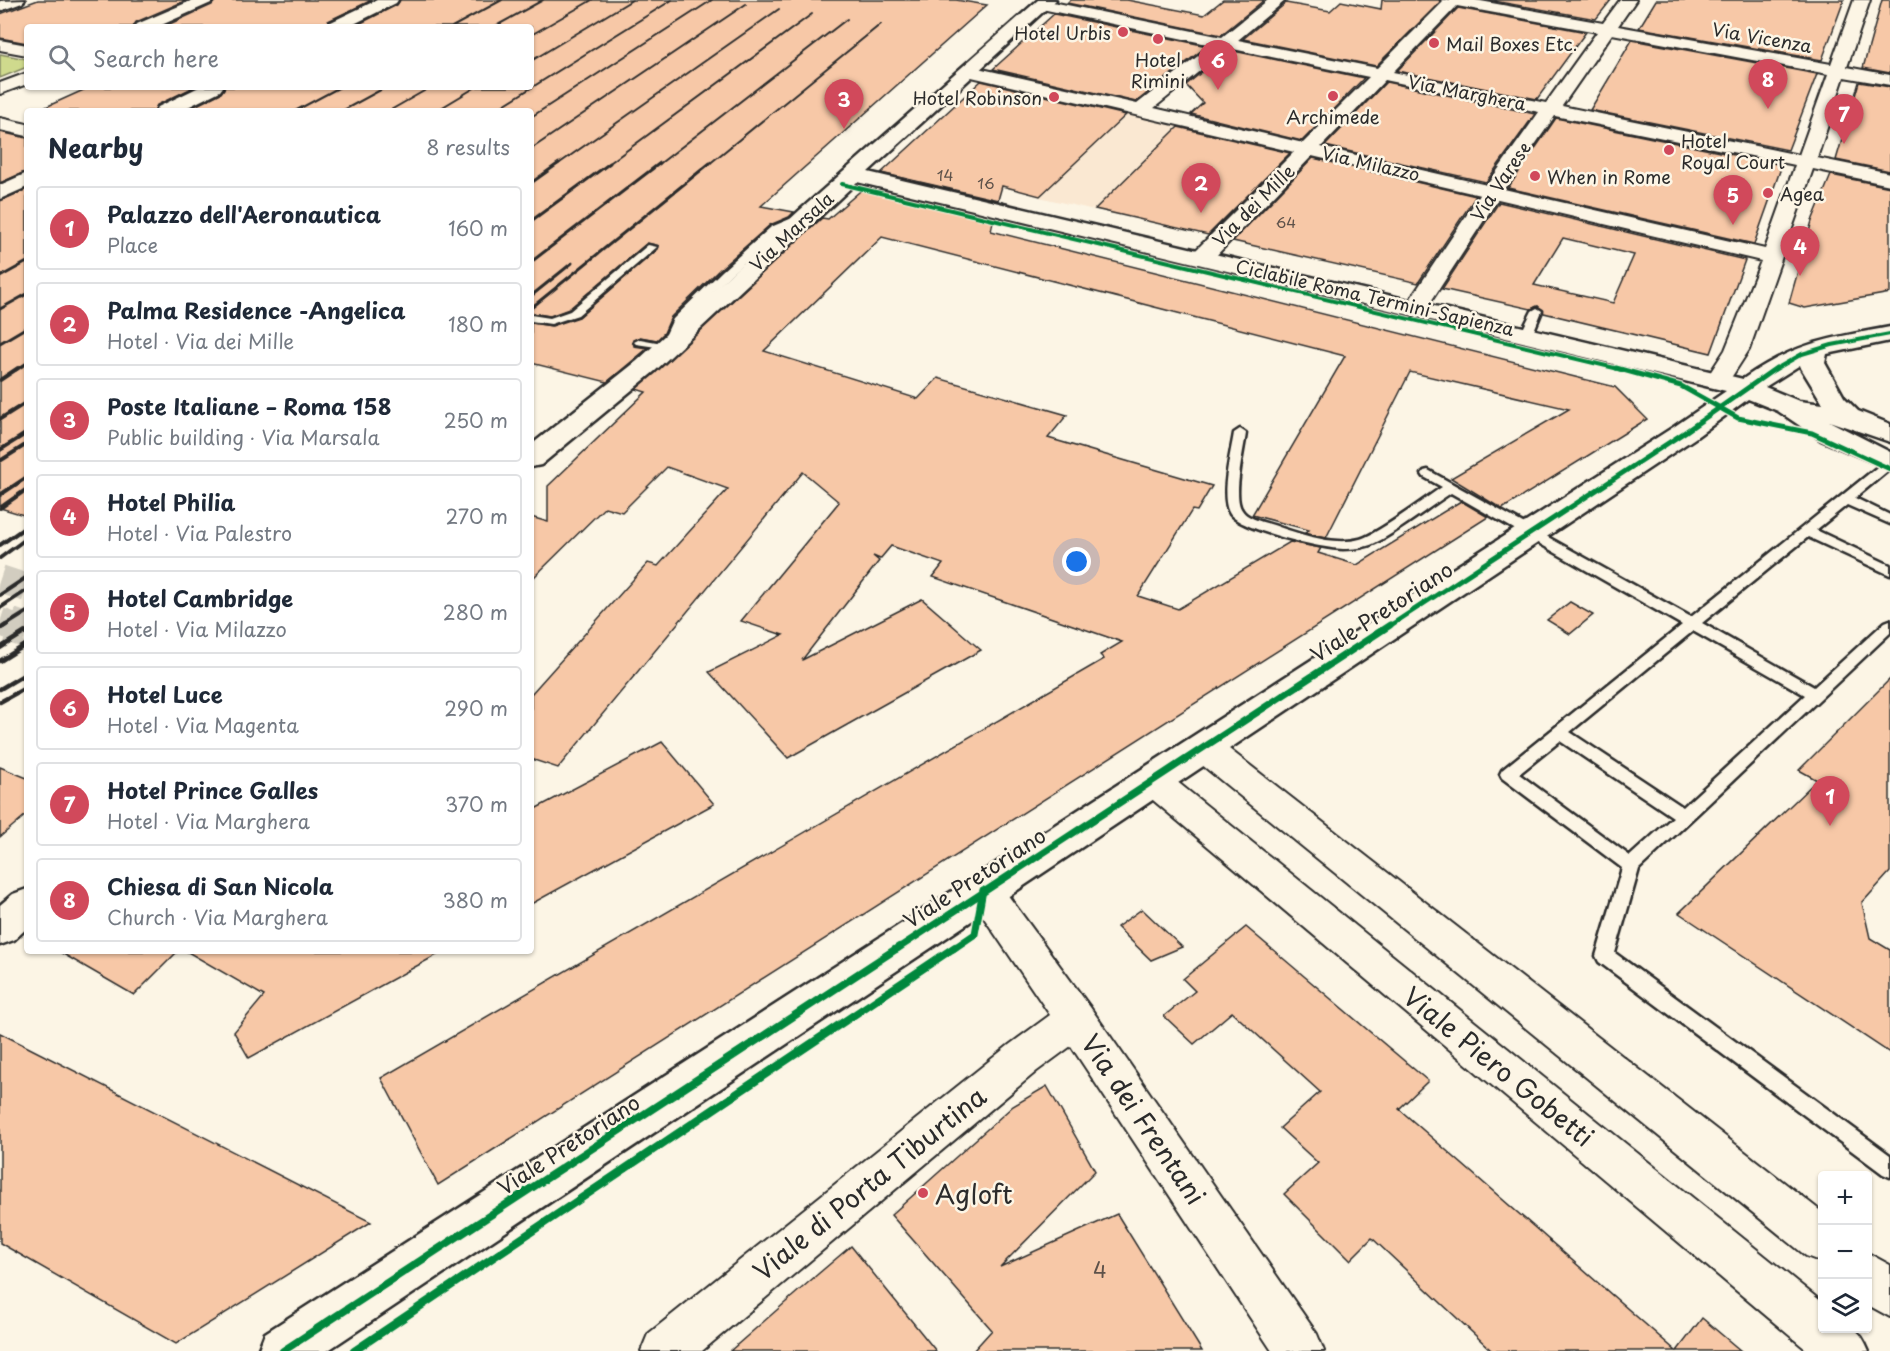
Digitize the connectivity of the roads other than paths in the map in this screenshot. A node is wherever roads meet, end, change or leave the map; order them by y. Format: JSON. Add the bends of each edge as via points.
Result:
{"nodes":[{"id":1,"x":17,"y":0,"type":"edge"},
{"id":2,"x":206,"y":0,"type":"edge"},
{"id":3,"x":390,"y":0,"type":"edge"},
{"id":4,"x":1278,"y":0,"type":"edge"},
{"id":5,"x":1452,"y":0,"type":"edge"},
{"id":6,"x":1628,"y":0,"type":"edge"},
{"id":7,"x":1862,"y":0,"type":"edge"},
{"id":8,"x":1043,"y":2,"type":"edge"},
{"id":9,"x":0,"y":6,"type":"edge"},
{"id":10,"x":150,"y":24,"type":"edge"},
{"id":11,"x":341,"y":24,"type":"edge"},
{"id":12,"x":1606,"y":28,"type":"junction"},
{"id":13,"x":1226,"y":42,"type":"junction"},
{"id":14,"x":0,"y":45,"type":"edge"},
{"id":15,"x":24,"y":49,"type":"edge"},
{"id":16,"x":969,"y":71,"type":"junction"},
{"id":17,"x":1838,"y":71,"type":"junction"},
{"id":18,"x":1381,"y":74,"type":"junction"},
{"id":19,"x":24,"y":79,"type":"edge"},
{"id":20,"x":1890,"y":80,"type":"edge"},
{"id":21,"x":0,"y":89,"type":"edge"},
{"id":22,"x":208,"y":90,"type":"edge"},
{"id":23,"x":171,"y":108,"type":"edge"},
{"id":24,"x":1549,"y":109,"type":"junction"},
{"id":25,"x":1140,"y":111,"type":"junction"},
{"id":26,"x":0,"y":124,"type":"edge"},
{"id":27,"x":24,"y":129,"type":"edge"},
{"id":28,"x":1308,"y":149,"type":"junction"},
{"id":29,"x":1806,"y":161,"type":"junction"},
{"id":30,"x":853,"y":175,"type":"junction"},
{"id":31,"x":1890,"y":179,"type":"edge"},
{"id":32,"x":24,"y":180,"type":"edge"},
{"id":33,"x":1493,"y":190,"type":"junction"},
{"id":34,"x":0,"y":192,"type":"edge"},
{"id":35,"x":652,"y":247,"type":"dead end"},
{"id":36,"x":1203,"y":256,"type":"junction"},
{"id":37,"x":1773,"y":257,"type":"junction"},
{"id":38,"x":1416,"y":307,"type":"junction"},
{"id":39,"x":1537,"y":311,"type":"dead end"},
{"id":40,"x":534,"y":318,"type":"edge"},
{"id":41,"x":1527,"y":333,"type":"junction"},
{"id":42,"x":1890,"y":334,"type":"edge"},
{"id":43,"x":640,"y":342,"type":"dead end"},
{"id":44,"x":666,"y":347,"type":"junction"},
{"id":45,"x":1816,"y":349,"type":"junction"},
{"id":46,"x":1718,"y":379,"type":"junction"},
{"id":47,"x":1748,"y":388,"type":"junction"},
{"id":48,"x":1787,"y":405,"type":"junction"},
{"id":49,"x":1849,"y":417,"type":"junction"},
{"id":50,"x":1240,"y":433,"type":"dead end"},
{"id":51,"x":1890,"y":434,"type":"edge"},
{"id":52,"x":534,"y":457,"type":"edge"},
{"id":53,"x":1890,"y":463,"type":"edge"},
{"id":54,"x":1428,"y":474,"type":"dead end"},
{"id":55,"x":1451,"y":487,"type":"junction"},
{"id":56,"x":1846,"y":499,"type":"junction"},
{"id":57,"x":1890,"y":520,"type":"edge"},
{"id":58,"x":1807,"y":531,"type":"junction"},
{"id":59,"x":1530,"y":533,"type":"junction"},
{"id":60,"x":1890,"y":571,"type":"edge"},
{"id":61,"x":1691,"y":624,"type":"junction"},
{"id":62,"x":1890,"y":625,"type":"edge"},
{"id":63,"x":1817,"y":695,"type":"junction"},
{"id":64,"x":1560,"y":733,"type":"junction"},
{"id":65,"x":1203,"y":747,"type":"junction"},
{"id":66,"x":1153,"y":781,"type":"junction"},
{"id":67,"x":1684,"y":816,"type":"junction"},
{"id":68,"x":1631,"y":866,"type":"junction"},
{"id":69,"x":983,"y":890,"type":"junction"},
{"id":70,"x":24,"y":908,"type":"edge"},
{"id":71,"x":0,"y":928,"type":"edge"},
{"id":72,"x":1076,"y":1018,"type":"junction"},
{"id":73,"x":1890,"y":1167,"type":"edge"},
{"id":74,"x":1818,"y":1237,"type":"edge"},
{"id":75,"x":1872,"y":1279,"type":"edge"},
{"id":76,"x":1890,"y":1294,"type":"edge"},
{"id":77,"x":283,"y":1351,"type":"edge"},
{"id":78,"x":665,"y":1351,"type":"edge"},
{"id":79,"x":1300,"y":1351,"type":"edge"},
{"id":80,"x":1845,"y":1351,"type":"edge"}],
"edges":[{"from":1,"to":9,"type":"street"},
{"from":2,"to":10,"type":"street"},
{"from":3,"to":11,"type":"main road"},
{"from":4,"to":13,"type":"street"},
{"from":5,"to":12,"type":"street","name":"Via Vicenza"},
{"from":5,"to":18,"type":"street","name":"Via dei Mille"},
{"from":6,"to":12,"type":"street","name":"Via Varese"},
{"from":7,"to":17,"type":"street"},
{"from":8,"to":13,"type":"street","name":"Via Marghera"},
{"from":8,"to":16,"type":"main road","name":"Via Marsala"},
{"from":12,"to":17,"type":"street","name":"Via Vicenza"},
{"from":12,"to":24,"type":"street","name":"Via Varese"},
{"from":13,"to":18,"type":"street","name":"Via Marghera"},
{"from":13,"to":25,"type":"street"},
{"from":14,"to":15,"type":"street"},
{"from":16,"to":25,"type":"street","name":"Via Milazzo"},
{"from":16,"to":30,"type":"main road","name":"Via Marsala"},
{"from":17,"to":20,"type":"street","name":"Via Vicenza"},
{"from":17,"to":29,"type":"street"},
{"from":18,"to":24,"type":"street","name":"Via Marghera"},
{"from":18,"to":28,"type":"street","name":"Via dei Mille"},
{"from":19,"to":21,"type":"street"},
{"from":22,"to":23,"type":"main road"},
{"from":24,"to":29,"type":"street","name":"Via Marghera"},
{"from":24,"to":33,"type":"street","name":"Via Varese"},
{"from":25,"to":28,"type":"street","name":"Via Milazzo"},
{"from":26,"to":27,"type":"street"},
{"from":28,"to":33,"type":"street","name":"Via Milazzo"},
{"from":28,"to":36,"type":"street","name":"Via dei Mille"},
{"from":29,"to":31,"type":"street","name":"Via Marghera"},
{"from":29,"to":37,"type":"street"},
{"from":30,"to":36,"type":"main road"},
{"from":30,"to":44,"type":"main road","name":"Via Marsala"},
{"from":32,"to":34,"type":"main road"},
{"from":33,"to":37,"type":"street","name":"Via Milazzo"},
{"from":33,"to":38,"type":"street","name":"Via Varese"},
{"from":35,"to":40,"type":"lane","via":[[574,313],[551,321]]},
{"from":36,"to":38,"type":"main road"},
{"from":37,"to":46,"type":"street","via":[[1737,350]]},
{"from":38,"to":41,"type":"main road"},
{"from":39,"to":41,"type":"lane"},
{"from":41,"to":46,"type":"main road"},
{"from":42,"to":45,"type":"main road","name":"Viale Pretoriano"},
{"from":43,"to":44,"type":"lane"},
{"from":44,"to":52,"type":"main road","name":"Via Marsala"},
{"from":45,"to":47,"type":"main road","name":"Viale Pretoriano","via":[[1792,359]]},
{"from":45,"to":49,"type":"main road","via":[[1814,368],[1833,401]]},
{"from":46,"to":47,"type":"main road"},
{"from":47,"to":48,"type":"main road"},
{"from":47,"to":59,"type":"main road","name":"Viale Pretoriano"},
{"from":48,"to":49,"type":"main road"},
{"from":48,"to":53,"type":"main road","via":[[1831,434]]},
{"from":49,"to":51,"type":"main road"},
{"from":50,"to":55,"type":"lane","via":[[1231,498],[1236,513],[1253,522],[1334,545],[1356,546],[1369,541]]},
{"from":53,"to":56,"type":"lane"},
{"from":54,"to":55,"type":"lane"},
{"from":55,"to":59,"type":"lane"},
{"from":56,"to":57,"type":"lane"},
{"from":56,"to":58,"type":"lane"},
{"from":58,"to":60,"type":"lane"},
{"from":58,"to":61,"type":"lane"},
{"from":59,"to":61,"type":"lane"},
{"from":59,"to":65,"type":"main road","name":"Viale Pretoriano"},
{"from":61,"to":63,"type":"lane"},
{"from":61,"to":64,"type":"lane"},
{"from":62,"to":63,"type":"lane"},
{"from":63,"to":67,"type":"lane"},
{"from":64,"to":67,"type":"lane"},
{"from":64,"to":68,"type":"lane","via":[[1508,774]]},
{"from":65,"to":66,"type":"main road","name":"Viale Pretoriano"},
{"from":65,"to":74,"type":"street"},
{"from":66,"to":69,"type":"main road","name":"Viale Pretoriano"},
{"from":66,"to":80,"type":"street","name":"Viale Piero Gobetti"},
{"from":67,"to":68,"type":"lane"},
{"from":68,"to":73,"type":"lane","via":[[1605,956]]},
{"from":69,"to":72,"type":"street","name":"Via dei Frentani"},
{"from":69,"to":77,"type":"main road","name":"Viale Pretoriano"},
{"from":70,"to":71,"type":"main road"},
{"from":72,"to":78,"type":"street","name":"Viale di Porta Tiburtina"},
{"from":72,"to":79,"type":"street","name":"Via dei Frentani"},
{"from":75,"to":76,"type":"street"}]}
